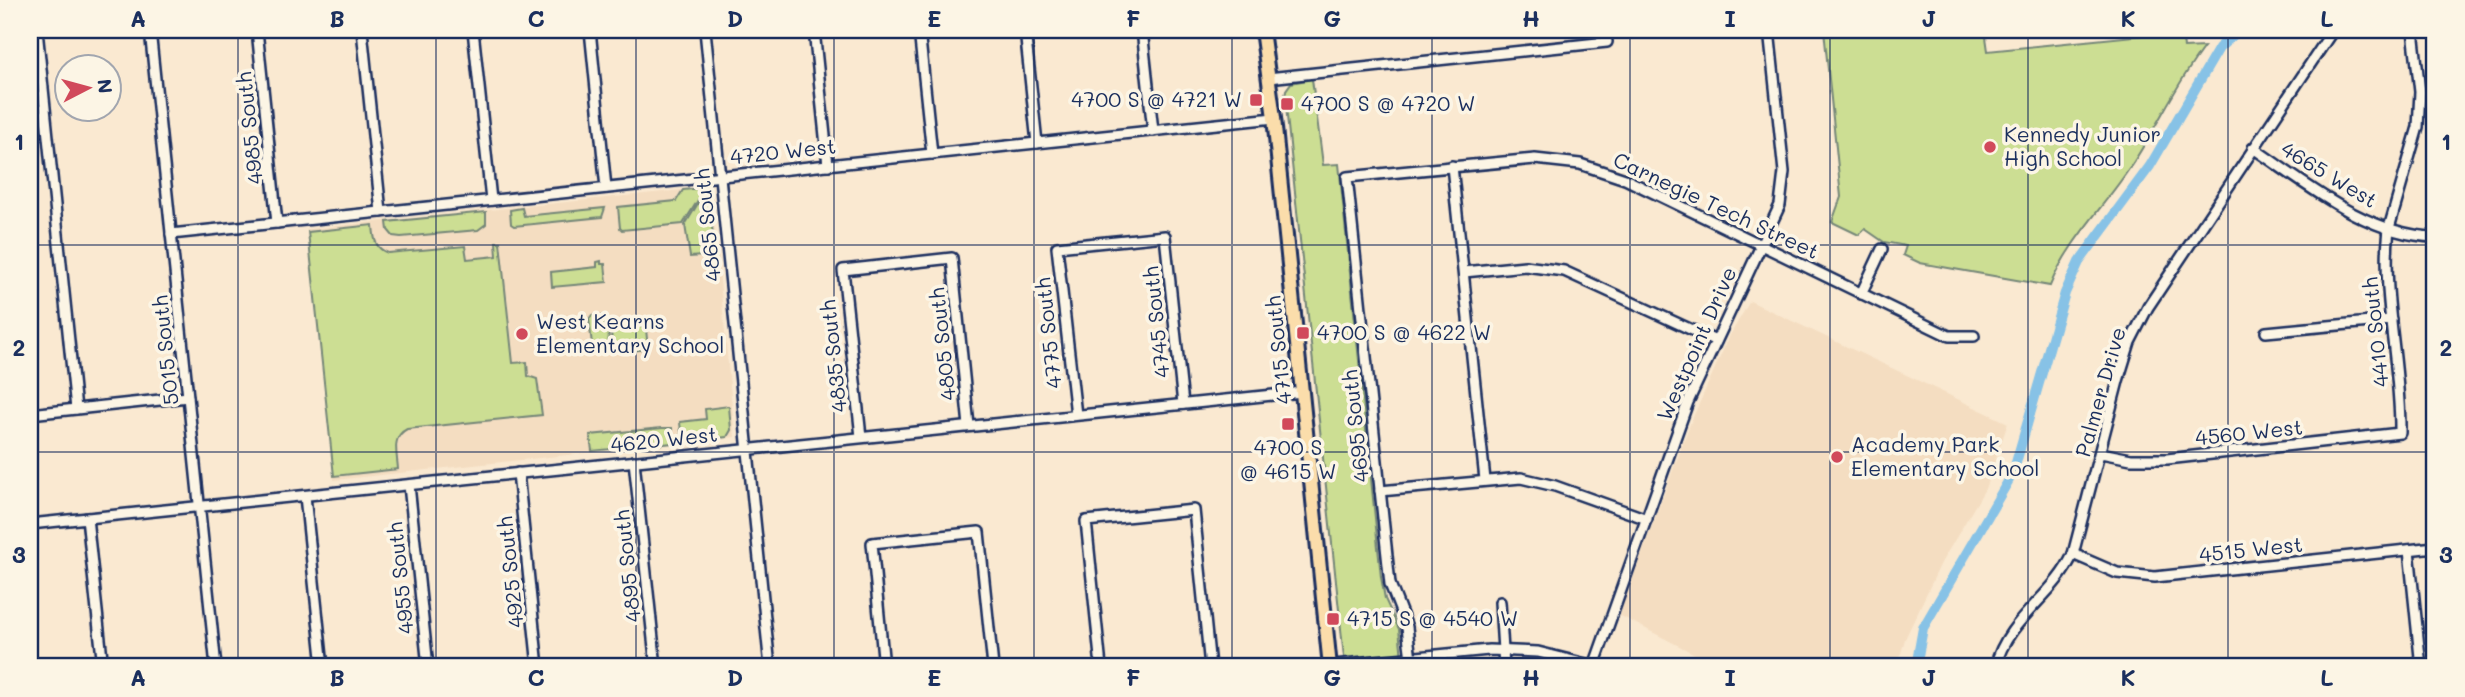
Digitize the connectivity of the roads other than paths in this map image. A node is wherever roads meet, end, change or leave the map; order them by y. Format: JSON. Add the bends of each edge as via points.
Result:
{"nodes":[{"id":1,"x":37,"y":30,"type":"edge"},
{"id":2,"x":150,"y":30,"type":"edge"},
{"id":3,"x":257,"y":30,"type":"edge"},
{"id":4,"x":362,"y":30,"type":"edge"},
{"id":5,"x":473,"y":30,"type":"edge"},
{"id":6,"x":590,"y":30,"type":"edge"},
{"id":7,"x":705,"y":30,"type":"edge"},
{"id":8,"x":814,"y":30,"type":"edge"},
{"id":9,"x":919,"y":30,"type":"edge"},
{"id":10,"x":1026,"y":30,"type":"edge"},
{"id":11,"x":1142,"y":30,"type":"edge"},
{"id":12,"x":1262,"y":30,"type":"edge"},
{"id":13,"x":1605,"y":30,"type":"edge"},
{"id":14,"x":1769,"y":30,"type":"edge"},
{"id":15,"x":2333,"y":30,"type":"edge"},
{"id":16,"x":2413,"y":30,"type":"edge"},
{"id":17,"x":1268,"y":78,"type":"junction"},
{"id":18,"x":1273,"y":118,"type":"junction"},
{"id":19,"x":1153,"y":131,"type":"junction"},
{"id":20,"x":1037,"y":143,"type":"junction"},
{"id":21,"x":2253,"y":148,"type":"junction"},
{"id":22,"x":932,"y":154,"type":"junction"},
{"id":23,"x":828,"y":165,"type":"junction"},
{"id":24,"x":1452,"y":166,"type":"junction"},
{"id":25,"x":721,"y":176,"type":"junction"},
{"id":26,"x":1347,"y":177,"type":"joint"},
{"id":27,"x":606,"y":188,"type":"junction"},
{"id":28,"x":491,"y":200,"type":"junction"},
{"id":29,"x":381,"y":212,"type":"junction"},
{"id":30,"x":277,"y":223,"type":"junction"},
{"id":31,"x":2389,"y":228,"type":"junction"},
{"id":32,"x":171,"y":234,"type":"junction"},
{"id":33,"x":2435,"y":237,"type":"edge"},
{"id":34,"x":1761,"y":245,"type":"junction"},
{"id":35,"x":1057,"y":247,"type":"joint"},
{"id":36,"x":1882,"y":249,"type":"dead end"},
{"id":37,"x":843,"y":270,"type":"joint"},
{"id":38,"x":1464,"y":272,"type":"junction"},
{"id":39,"x":1861,"y":294,"type":"junction"},
{"id":40,"x":2391,"y":320,"type":"junction"},
{"id":41,"x":2266,"y":332,"type":"dead end"},
{"id":42,"x":1974,"y":336,"type":"dead end"},
{"id":43,"x":1716,"y":341,"type":"junction"},
{"id":44,"x":1302,"y":392,"type":"junction"},
{"id":45,"x":188,"y":397,"type":"junction"},
{"id":46,"x":1183,"y":404,"type":"junction"},
{"id":47,"x":76,"y":409,"type":"junction"},
{"id":48,"x":30,"y":414,"type":"edge"},
{"id":49,"x":1076,"y":415,"type":"junction"},
{"id":50,"x":969,"y":426,"type":"junction"},
{"id":51,"x":2400,"y":433,"type":"joint"},
{"id":52,"x":860,"y":437,"type":"junction"},
{"id":53,"x":748,"y":450,"type":"junction"},
{"id":54,"x":2101,"y":453,"type":"junction"},
{"id":55,"x":634,"y":461,"type":"junction"},
{"id":56,"x":518,"y":473,"type":"junction"},
{"id":57,"x":1485,"y":480,"type":"junction"},
{"id":58,"x":409,"y":485,"type":"junction"},
{"id":59,"x":1380,"y":491,"type":"junction"},
{"id":60,"x":305,"y":496,"type":"junction"},
{"id":61,"x":200,"y":507,"type":"junction"},
{"id":62,"x":87,"y":517,"type":"junction"},
{"id":63,"x":1647,"y":519,"type":"junction"},
{"id":64,"x":30,"y":524,"type":"edge"},
{"id":65,"x":2435,"y":547,"type":"edge"},
{"id":66,"x":2409,"y":550,"type":"junction"},
{"id":67,"x":2073,"y":554,"type":"junction"},
{"id":68,"x":1500,"y":602,"type":"dead end"},
{"id":69,"x":1502,"y":650,"type":"junction"},
{"id":70,"x":1411,"y":662,"type":"edge"},
{"id":71,"x":1330,"y":666,"type":"edge"},
{"id":72,"x":1596,"y":666,"type":"edge"},
{"id":73,"x":103,"y":667,"type":"edge"},
{"id":74,"x":216,"y":667,"type":"edge"},
{"id":75,"x":323,"y":667,"type":"edge"},
{"id":76,"x":428,"y":667,"type":"edge"},
{"id":77,"x":538,"y":667,"type":"edge"},
{"id":78,"x":656,"y":667,"type":"edge"},
{"id":79,"x":771,"y":667,"type":"edge"},
{"id":80,"x":884,"y":667,"type":"edge"},
{"id":81,"x":993,"y":667,"type":"edge"},
{"id":82,"x":1101,"y":667,"type":"edge"},
{"id":83,"x":1210,"y":667,"type":"edge"},
{"id":84,"x":1314,"y":667,"type":"edge"},
{"id":85,"x":1504,"y":667,"type":"edge"},
{"id":86,"x":1995,"y":667,"type":"edge"},
{"id":87,"x":2421,"y":667,"type":"edge"}],
"edges":[{"from":1,"to":47,"type":"street"},
{"from":2,"to":32,"type":"street","name":"5015 South"},
{"from":3,"to":30,"type":"street","name":"4985 South"},
{"from":4,"to":29,"type":"street"},
{"from":5,"to":28,"type":"street"},
{"from":6,"to":27,"type":"street"},
{"from":7,"to":25,"type":"street","name":"4865 South"},
{"from":8,"to":23,"type":"street"},
{"from":9,"to":22,"type":"street"},
{"from":10,"to":20,"type":"street"},
{"from":11,"to":19,"type":"street"},
{"from":12,"to":17,"type":"main road","name":"4715 South"},
{"from":13,"to":17,"type":"street","via":[[1607,42]]},
{"from":14,"to":34,"type":"street","name":"Westpoint Drive","via":[[1783,188]]},
{"from":15,"to":21,"type":"street","name":"Palmer Drive"},
{"from":16,"to":31,"type":"street","name":"4410 South","via":[[2420,92],[2418,127]]},
{"from":17,"to":18,"type":"main road","name":"4715 South"},
{"from":18,"to":19,"type":"street","name":"4720 West"},
{"from":18,"to":44,"type":"main road","name":"4715 South"},
{"from":19,"to":20,"type":"street","name":"4720 West"},
{"from":20,"to":22,"type":"street","name":"4720 West"},
{"from":21,"to":31,"type":"street","name":"4665 West","via":[[2337,205]]},
{"from":21,"to":54,"type":"street","name":"Palmer Drive","via":[[2148,307],[2130,342]]},
{"from":22,"to":23,"type":"street","name":"4720 West"},
{"from":23,"to":25,"type":"street","name":"4720 West"},
{"from":24,"to":26,"type":"street","name":"Carnegie Tech Street"},
{"from":24,"to":34,"type":"street","name":"Carnegie Tech Street","via":[[1522,159],[1580,164],[1625,179]]},
{"from":24,"to":38,"type":"street"},
{"from":25,"to":27,"type":"street","name":"4720 West"},
{"from":25,"to":53,"type":"street","name":"4865 South"},
{"from":26,"to":59,"type":"street","name":"4695 South"},
{"from":27,"to":28,"type":"street","name":"4720 West"},
{"from":28,"to":29,"type":"street","name":"4720 West"},
{"from":29,"to":30,"type":"street","name":"4720 West"},
{"from":30,"to":32,"type":"street","name":"4720 West"},
{"from":31,"to":33,"type":"street","name":"4665 West"},
{"from":31,"to":40,"type":"street","name":"4410 South"},
{"from":32,"to":45,"type":"street","name":"5015 South"},
{"from":34,"to":39,"type":"street","name":"Carnegie Tech Street"},
{"from":34,"to":43,"type":"street","name":"Westpoint Drive"},
{"from":35,"to":46,"type":"street","name":"4745 South","via":[[1165,236]]},
{"from":35,"to":49,"type":"street","name":"4775 South"},
{"from":36,"to":39,"type":"street"},
{"from":37,"to":50,"type":"street","name":"4805 South","via":[[952,258]]},
{"from":37,"to":52,"type":"street","name":"4835 South"},
{"from":38,"to":43,"type":"street","via":[[1525,266],[1564,271]]},
{"from":38,"to":57,"type":"street"},
{"from":39,"to":42,"type":"street","name":"Carnegie Tech Street","via":[[1949,336]]},
{"from":40,"to":41,"type":"street"},
{"from":40,"to":51,"type":"street","name":"4410 South"},
{"from":43,"to":63,"type":"street","name":"Westpoint Drive","via":[[1688,402]]},
{"from":44,"to":46,"type":"street","name":"4620 West"},
{"from":44,"to":71,"type":"main road","name":"4715 South"},
{"from":45,"to":47,"type":"street"},
{"from":45,"to":61,"type":"street","name":"5015 South"},
{"from":46,"to":49,"type":"street","name":"4620 West"},
{"from":47,"to":48,"type":"street"},
{"from":49,"to":50,"type":"street","name":"4620 West"},
{"from":50,"to":52,"type":"street","name":"4620 West"},
{"from":51,"to":54,"type":"street","name":"4560 West","via":[[2167,459]]},
{"from":52,"to":53,"type":"street","name":"4620 West"},
{"from":53,"to":55,"type":"street","name":"4620 West"},
{"from":53,"to":79,"type":"street","name":"4865 South"},
{"from":54,"to":67,"type":"street","name":"Palmer Drive"},
{"from":55,"to":56,"type":"street","name":"4620 West"},
{"from":55,"to":78,"type":"street","name":"4895 South"},
{"from":56,"to":58,"type":"street","name":"4620 West"},
{"from":56,"to":77,"type":"street","name":"4925 South"},
{"from":57,"to":59,"type":"street"},
{"from":57,"to":63,"type":"street","via":[[1539,481]]},
{"from":58,"to":60,"type":"street","name":"4620 West"},
{"from":58,"to":76,"type":"street","name":"4955 South"},
{"from":59,"to":70,"type":"street","name":"4695 South","via":[[1390,584],[1407,626]]},
{"from":60,"to":61,"type":"street","name":"4620 West"},
{"from":60,"to":75,"type":"street"},
{"from":61,"to":62,"type":"street","name":"4620 West"},
{"from":61,"to":74,"type":"street","name":"5015 South"},
{"from":62,"to":64,"type":"street","name":"4620 West"},
{"from":62,"to":73,"type":"street"},
{"from":63,"to":72,"type":"street","name":"Westpoint Drive"},
{"from":65,"to":66,"type":"street","name":"4515 West"},
{"from":66,"to":67,"type":"street","name":"4515 West","via":[[2155,577],[2117,573]]},
{"from":66,"to":87,"type":"street"},
{"from":67,"to":86,"type":"street","name":"Palmer Drive","via":[[2017,623]]},
{"from":68,"to":69,"type":"street"},
{"from":69,"to":70,"type":"street"},
{"from":69,"to":72,"type":"street","via":[[1551,654]]},
{"from":69,"to":85,"type":"street"},
{"from":70,"to":71,"type":"street"},
{"from":71,"to":84,"type":"street"},
{"from":80,"to":81,"type":"street","via":[[872,543],[979,532]]},
{"from":82,"to":83,"type":"street","via":[[1086,520],[1194,510]]}]}
